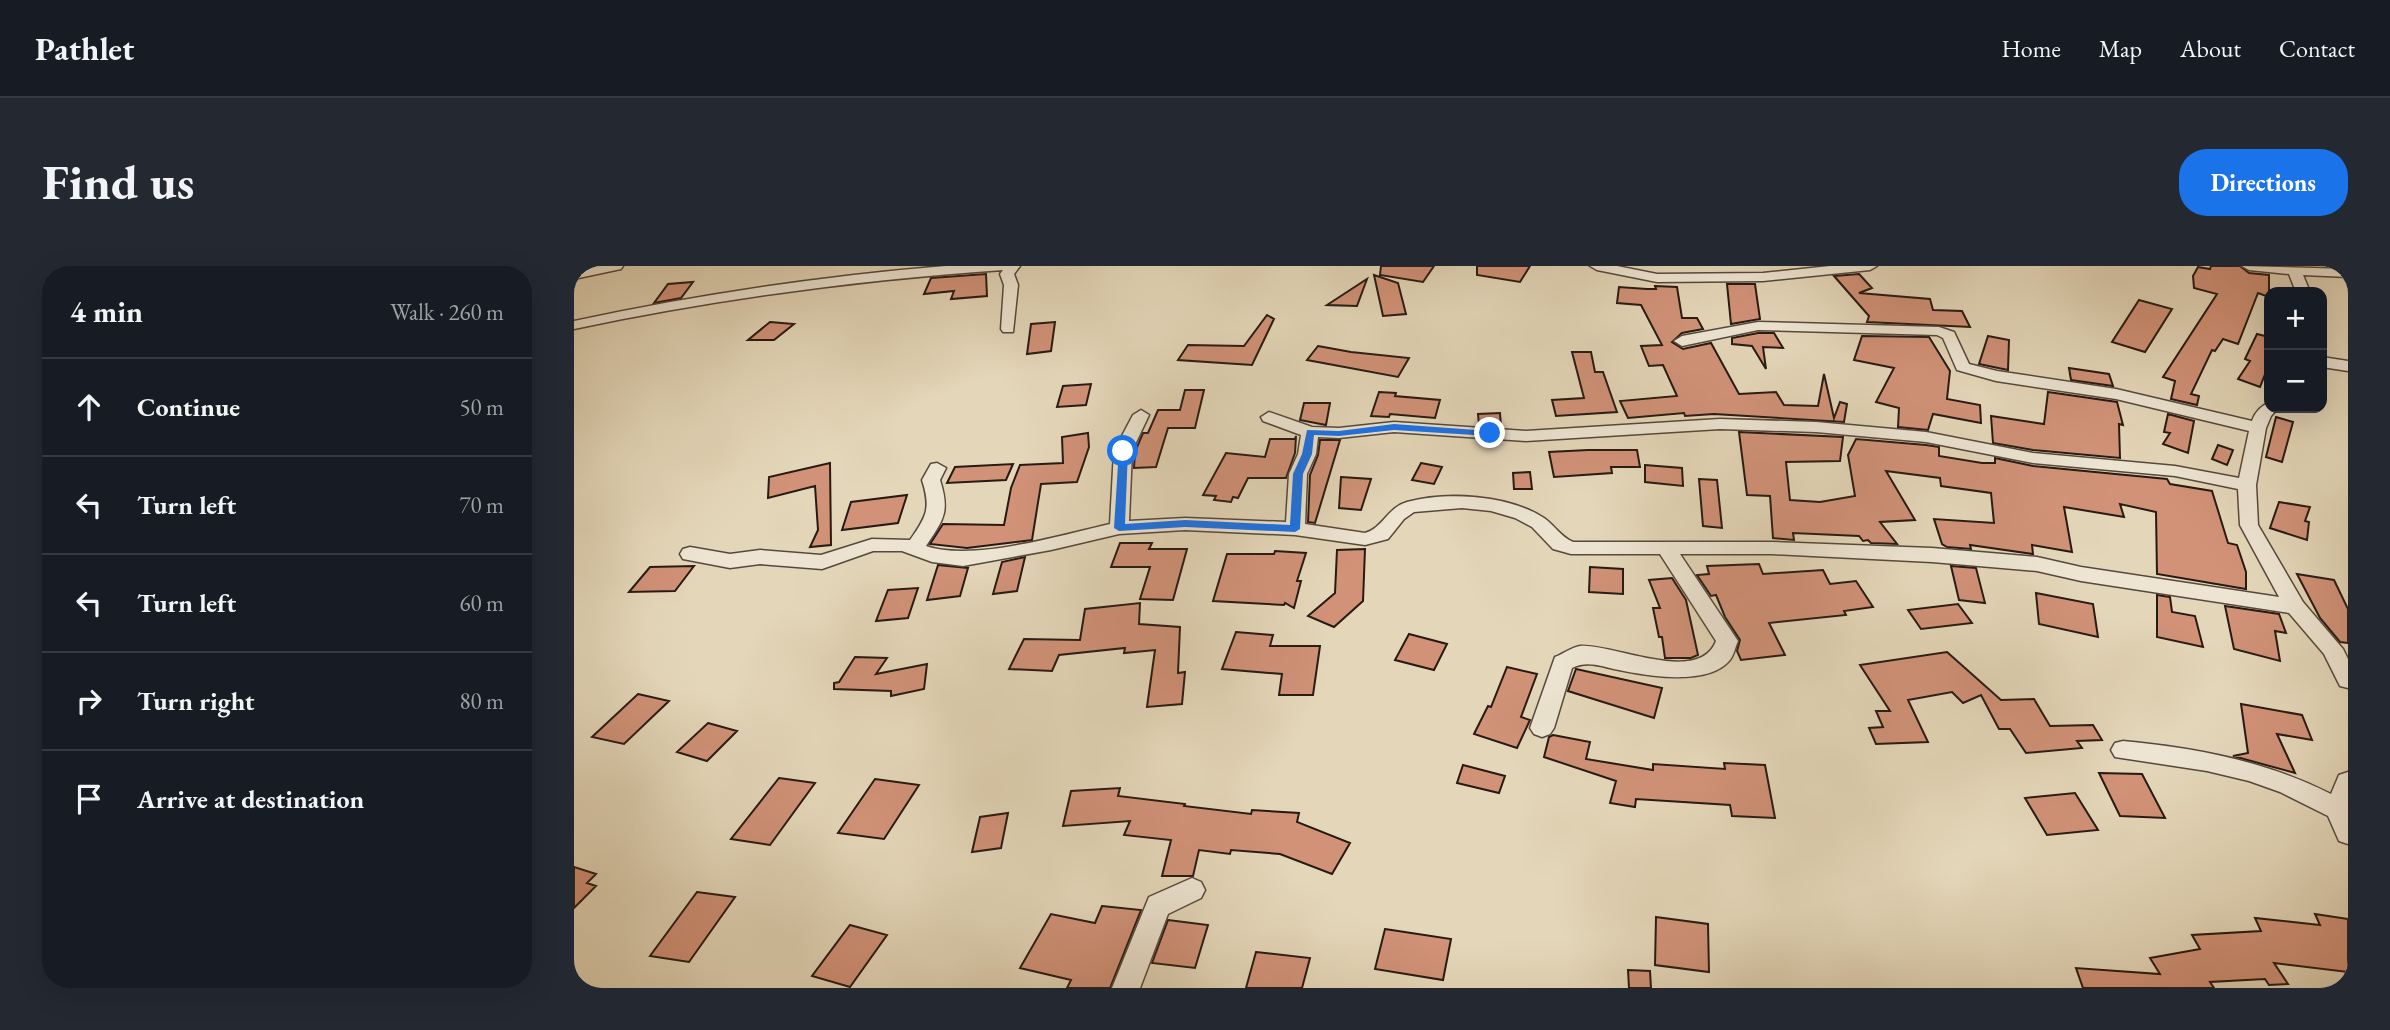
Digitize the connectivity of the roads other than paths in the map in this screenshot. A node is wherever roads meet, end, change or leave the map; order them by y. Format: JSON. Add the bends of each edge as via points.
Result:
{"nodes":[{"id":1,"x":616,"y":266,"type":"edge"},
{"id":2,"x":1011,"y":266,"type":"edge"},
{"id":3,"x":1597,"y":266,"type":"edge"},
{"id":4,"x":1870,"y":266,"type":"edge"},
{"id":5,"x":2249,"y":266,"type":"edge"},
{"id":6,"x":2291,"y":268,"type":"edge"},
{"id":7,"x":906,"y":269,"type":"edge"},
{"id":8,"x":2348,"y":273,"type":"edge"},
{"id":9,"x":574,"y":275,"type":"edge"},
{"id":10,"x":2300,"y":287,"type":"edge"},
{"id":11,"x":574,"y":325,"type":"edge"},
{"id":12,"x":1009,"y":329,"type":"dead end"},
{"id":13,"x":1682,"y":341,"type":"dead end"},
{"id":14,"x":2327,"y":363,"type":"edge"},
{"id":15,"x":2348,"y":366,"type":"edge"},
{"id":16,"x":2264,"y":413,"type":"edge"},
{"id":17,"x":1141,"y":415,"type":"dead end"},
{"id":18,"x":1269,"y":417,"type":"dead end"},
{"id":19,"x":2258,"y":428,"type":"junction"},
{"id":20,"x":1310,"y":432,"type":"junction"},
{"id":21,"x":937,"y":468,"type":"dead end"},
{"id":22,"x":2247,"y":485,"type":"junction"},
{"id":23,"x":1119,"y":528,"type":"junction"},
{"id":24,"x":1295,"y":529,"type":"junction"},
{"id":25,"x":915,"y":548,"type":"junction"},
{"id":26,"x":1667,"y":550,"type":"junction"},
{"id":27,"x":690,"y":554,"type":"dead end"},
{"id":28,"x":2295,"y":607,"type":"junction"},
{"id":29,"x":2348,"y":680,"type":"edge"},
{"id":30,"x":1542,"y":728,"type":"dead end"},
{"id":31,"x":2123,"y":750,"type":"dead end"},
{"id":32,"x":2348,"y":782,"type":"edge"},
{"id":33,"x":2338,"y":810,"type":"junction"},
{"id":34,"x":2348,"y":833,"type":"edge"},
{"id":35,"x":1192,"y":890,"type":"dead end"},
{"id":36,"x":1126,"y":988,"type":"edge"}],
"edges":[{"from":1,"to":9,"type":"street"},
{"from":2,"to":7,"type":"street"},
{"from":2,"to":12,"type":"street","via":[[1007,274],[1011,285]]},
{"from":3,"to":4,"type":"street","via":[[1657,278],[1763,277]]},
{"from":5,"to":6,"type":"street"},
{"from":6,"to":8,"type":"street"},
{"from":6,"to":10,"type":"street"},
{"from":7,"to":11,"type":"street","via":[[742,292]]},
{"from":13,"to":19,"type":"street","via":[[1758,326],[1939,331],[1949,335],[1963,367],[2116,394]]},
{"from":14,"to":15,"type":"street"},
{"from":16,"to":19,"type":"street"},
{"from":17,"to":23,"type":"street","via":[[1123,451]]},
{"from":18,"to":20,"type":"street"},
{"from":19,"to":22,"type":"street"},
{"from":20,"to":22,"type":"street","via":[[1394,427],[1526,436],[1720,424],[1816,427],[1926,437],[2033,458],[2175,471]]},
{"from":20,"to":24,"type":"street","via":[[1298,474]]},
{"from":21,"to":25,"type":"street","via":[[931,480],[938,502],[930,526]]},
{"from":22,"to":28,"type":"street","via":[[2249,525]]},
{"from":23,"to":24,"type":"street","via":[[1185,524]]},
{"from":23,"to":25,"type":"street","via":[[963,559]]},
{"from":24,"to":26,"type":"street","via":[[1374,538],[1410,507],[1462,502],[1522,513],[1571,548]]},
{"from":25,"to":27,"type":"street","via":[[872,545],[822,562],[760,557],[730,561]]},
{"from":26,"to":28,"type":"street","via":[[1772,548],[2037,564]]},
{"from":26,"to":30,"type":"street","via":[[1727,641],[1727,651],[1719,660],[1694,668],[1663,669],[1581,654],[1572,657],[1563,663]]},
{"from":28,"to":29,"type":"street","via":[[2332,649]]},
{"from":31,"to":33,"type":"street","via":[[2227,765],[2288,784]]},
{"from":32,"to":33,"type":"street"},
{"from":33,"to":34,"type":"street"},
{"from":35,"to":36,"type":"street","via":[[1158,906]]}]}
